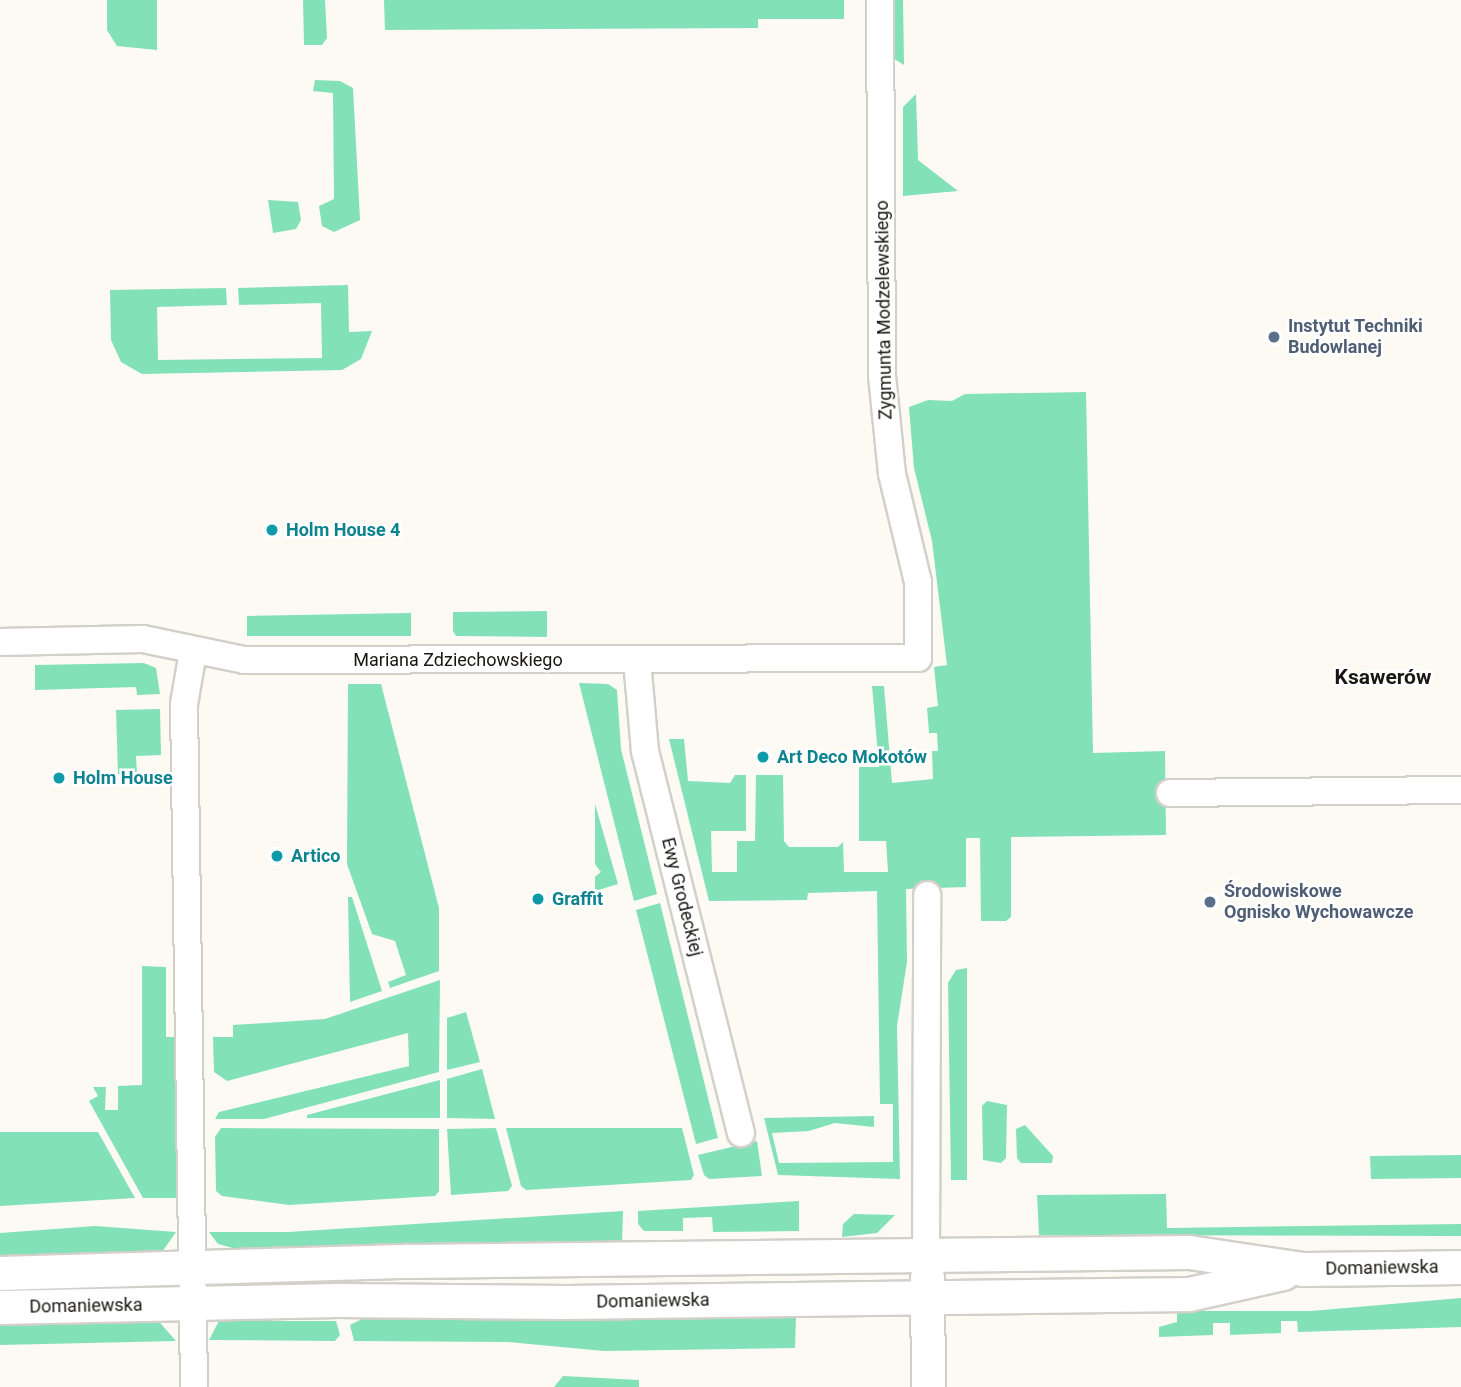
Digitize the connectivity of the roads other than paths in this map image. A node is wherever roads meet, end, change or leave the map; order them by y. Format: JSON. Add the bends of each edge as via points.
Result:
{"nodes":[{"id":1,"x":880,"y":0,"type":"edge"},
{"id":2,"x":0,"y":642,"type":"edge"},
{"id":3,"x":193,"y":652,"type":"junction"},
{"id":4,"x":918,"y":659,"type":"joint"},
{"id":5,"x":637,"y":660,"type":"junction"},
{"id":6,"x":1461,"y":789,"type":"edge"},
{"id":7,"x":1170,"y":793,"type":"dead end"},
{"id":8,"x":927,"y":895,"type":"dead end"},
{"id":9,"x":741,"y":1132,"type":"dead end"},
{"id":10,"x":926,"y":1256,"type":"junction"},
{"id":11,"x":192,"y":1266,"type":"junction"},
{"id":12,"x":1461,"y":1267,"type":"edge"},
{"id":13,"x":1303,"y":1269,"type":"junction"},
{"id":14,"x":0,"y":1273,"type":"edge"},
{"id":15,"x":927,"y":1297,"type":"junction"},
{"id":16,"x":192,"y":1304,"type":"junction"},
{"id":17,"x":0,"y":1307,"type":"edge"},
{"id":18,"x":194,"y":1387,"type":"edge"},
{"id":19,"x":928,"y":1387,"type":"edge"}],
"edges":[{"from":1,"to":4,"type":"street","name":"Zygmunta Modzelewskiego","via":[[883,376],[892,474],[918,582]]},
{"from":2,"to":3,"type":"street","name":"Mariana Zdziechowskiego","via":[[143,639]]},
{"from":3,"to":5,"type":"street","name":"Mariana Zdziechowskiego","via":[[244,660]]},
{"from":3,"to":11,"type":"street","via":[[184,704]]},
{"from":4,"to":5,"type":"street","name":"Mariana Zdziechowskiego"},
{"from":5,"to":9,"type":"street","name":"Ewy Grodeckiej","via":[[645,751]]},
{"from":6,"to":7,"type":"street"},
{"from":8,"to":10,"type":"street"},
{"from":10,"to":11,"type":"street","name":"Domaniewska"},
{"from":10,"to":13,"type":"street","name":"Domaniewska","via":[[1189,1252]]},
{"from":10,"to":15,"type":"street"},
{"from":11,"to":14,"type":"street","name":"Domaniewska"},
{"from":11,"to":16,"type":"street"},
{"from":12,"to":13,"type":"street","name":"Domaniewska"},
{"from":13,"to":15,"type":"street","name":"Domaniewska","via":[[1189,1294]]},
{"from":15,"to":16,"type":"street","name":"Domaniewska"},
{"from":15,"to":19,"type":"street"},
{"from":16,"to":17,"type":"street","name":"Domaniewska"},
{"from":16,"to":18,"type":"street"}]}
